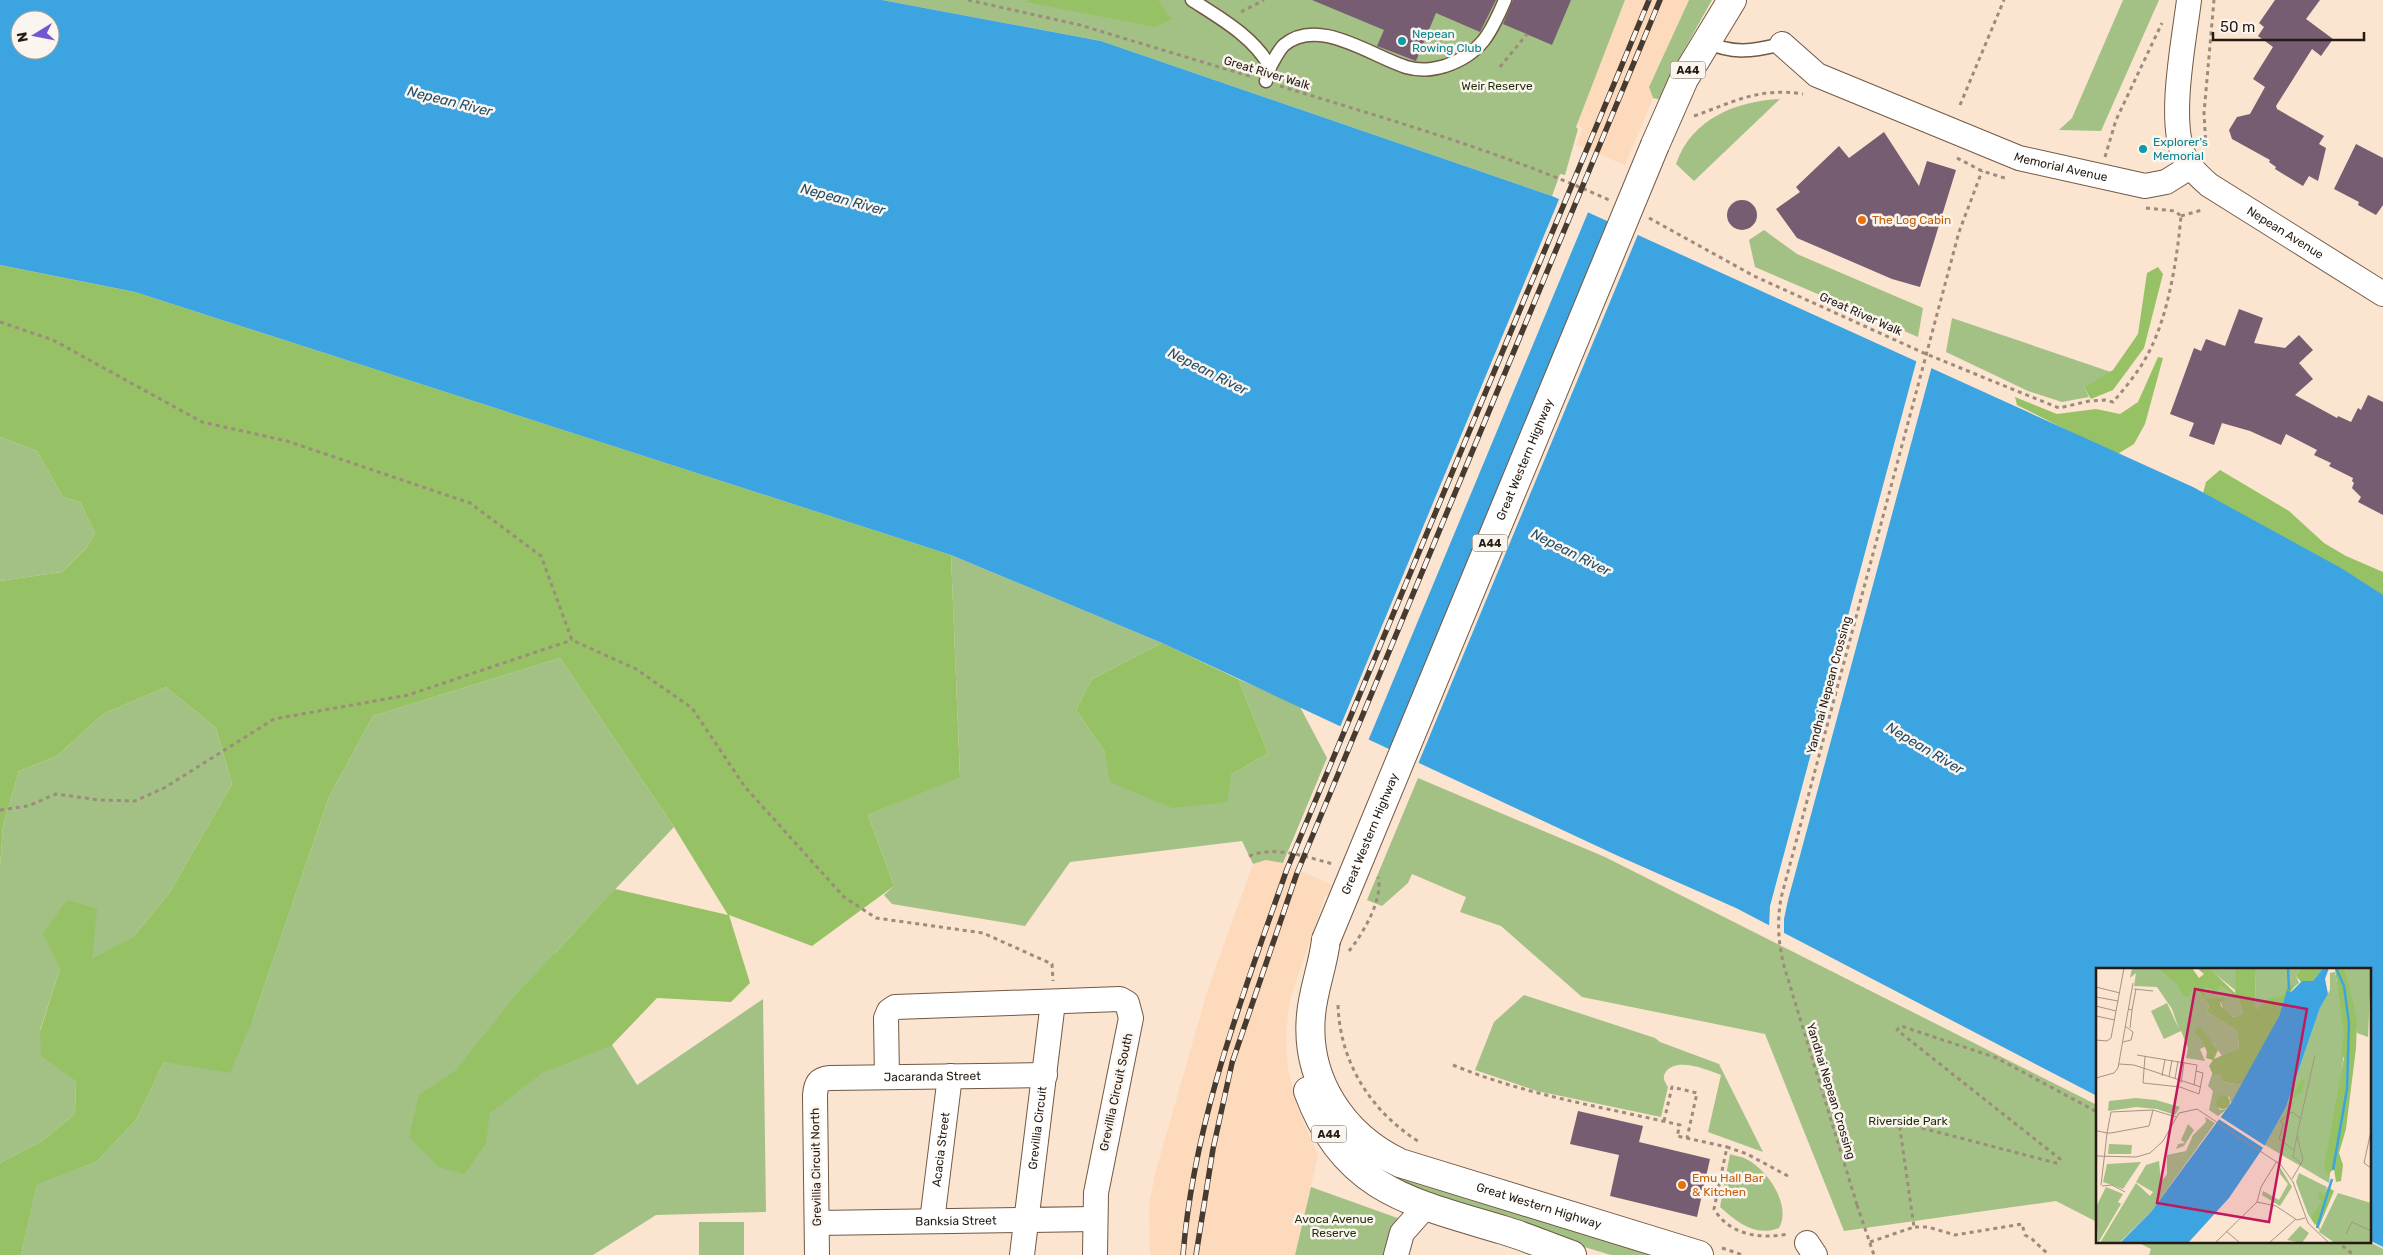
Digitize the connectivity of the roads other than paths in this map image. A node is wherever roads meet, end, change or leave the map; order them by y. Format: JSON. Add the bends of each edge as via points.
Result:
{"nodes":[{"id":1,"x":1192,"y":0,"type":"edge"},
{"id":2,"x":1505,"y":0,"type":"edge"},
{"id":3,"x":1732,"y":0,"type":"edge"},
{"id":4,"x":2189,"y":0,"type":"edge"},
{"id":5,"x":1705,"y":41,"type":"junction"},
{"id":6,"x":1782,"y":44,"type":"joint"},
{"id":7,"x":1270,"y":68,"type":"junction"},
{"id":8,"x":1266,"y":82,"type":"road end"},
{"id":9,"x":2198,"y":160,"type":"junction"},
{"id":10,"x":2383,"y":294,"type":"edge"},
{"id":11,"x":1326,"y":940,"type":"junction"},
{"id":12,"x":1053,"y":1002,"type":"junction"},
{"id":13,"x":1045,"y":1075,"type":"junction"},
{"id":14,"x":950,"y":1076,"type":"junction"},
{"id":15,"x":887,"y":1077,"type":"junction"},
{"id":16,"x":820,"y":1080,"type":"joint"},
{"id":17,"x":1425,"y":1207,"type":"junction"},
{"id":18,"x":1094,"y":1219,"type":"junction"},
{"id":19,"x":1027,"y":1220,"type":"junction"},
{"id":20,"x":932,"y":1221,"type":"junction"},
{"id":21,"x":816,"y":1223,"type":"junction"},
{"id":22,"x":1707,"y":1250,"type":"edge"},
{"id":23,"x":817,"y":1255,"type":"edge"},
{"id":24,"x":1022,"y":1255,"type":"edge"},
{"id":25,"x":1095,"y":1255,"type":"edge"},
{"id":26,"x":1396,"y":1255,"type":"edge"},
{"id":27,"x":1572,"y":1255,"type":"edge"}],
"edges":[{"from":1,"to":7,"type":"lane","via":[[1254,45]]},
{"from":2,"to":7,"type":"lane","via":[[1493,28],[1478,48],[1466,57],[1441,67],[1417,70],[1406,67],[1318,33],[1298,36],[1283,46]]},
{"from":3,"to":5,"type":"highway","number":"A44"},
{"from":4,"to":9,"type":"street","via":[[2177,117],[2180,144]]},
{"from":5,"to":6,"type":"lane","via":[[1728,51],[1755,51]]},
{"from":5,"to":11,"type":"highway","name":"Great Western Highway","number":"A44","bridge":true,"via":[[1684,79],[1655,146]]},
{"from":6,"to":9,"type":"street","name":"Memorial Avenue","via":[[1817,75],[2019,158],[2145,186],[2166,182]]},
{"from":7,"to":8,"type":"lane"},
{"from":9,"to":10,"type":"street","name":"Nepean Avenue","via":[[2209,185]]},
{"from":11,"to":17,"type":"highway","name":"Great Western Highway","number":"A44","via":[[1314,951],[1300,1003],[1296,1039],[1313,1106],[1341,1150],[1372,1182]]},
{"from":11,"to":22,"type":"highway","name":"Great Western Highway","number":"A44","via":[[1310,1017],[1314,1060],[1333,1105],[1368,1146],[1400,1163]]},
{"from":12,"to":13,"type":"street","name":"Grevillia Circuit"},
{"from":12,"to":15,"type":"street","via":[[895,1007],[889,1010],[886,1018]]},
{"from":12,"to":18,"type":"street","name":"Grevillia Circuit South","via":[[1120,999],[1130,1009],[1131,1018],[1102,1159]]},
{"from":13,"to":14,"type":"street","name":"Jacaranda Street"},
{"from":13,"to":19,"type":"street","name":"Grevillia Circuit"},
{"from":14,"to":15,"type":"street","name":"Jacaranda Street"},
{"from":14,"to":20,"type":"street","name":"Acacia Street"},
{"from":15,"to":16,"type":"street","name":"Jacaranda Street"},
{"from":16,"to":21,"type":"street","name":"Grevillia Circuit North","via":[[815,1095]]},
{"from":17,"to":26,"type":"street","via":[[1402,1233]]},
{"from":17,"to":27,"type":"highway","name":"Great Western Highway","number":"A44"},
{"from":18,"to":19,"type":"street","name":"Banksia Street"},
{"from":18,"to":25,"type":"street","name":"Grevillia Circuit South"},
{"from":19,"to":20,"type":"street","name":"Banksia Street"},
{"from":19,"to":24,"type":"street","name":"Grevillia Circuit"},
{"from":20,"to":21,"type":"street","name":"Banksia Street"},
{"from":21,"to":23,"type":"street","name":"Grevillia Circuit North"}]}
